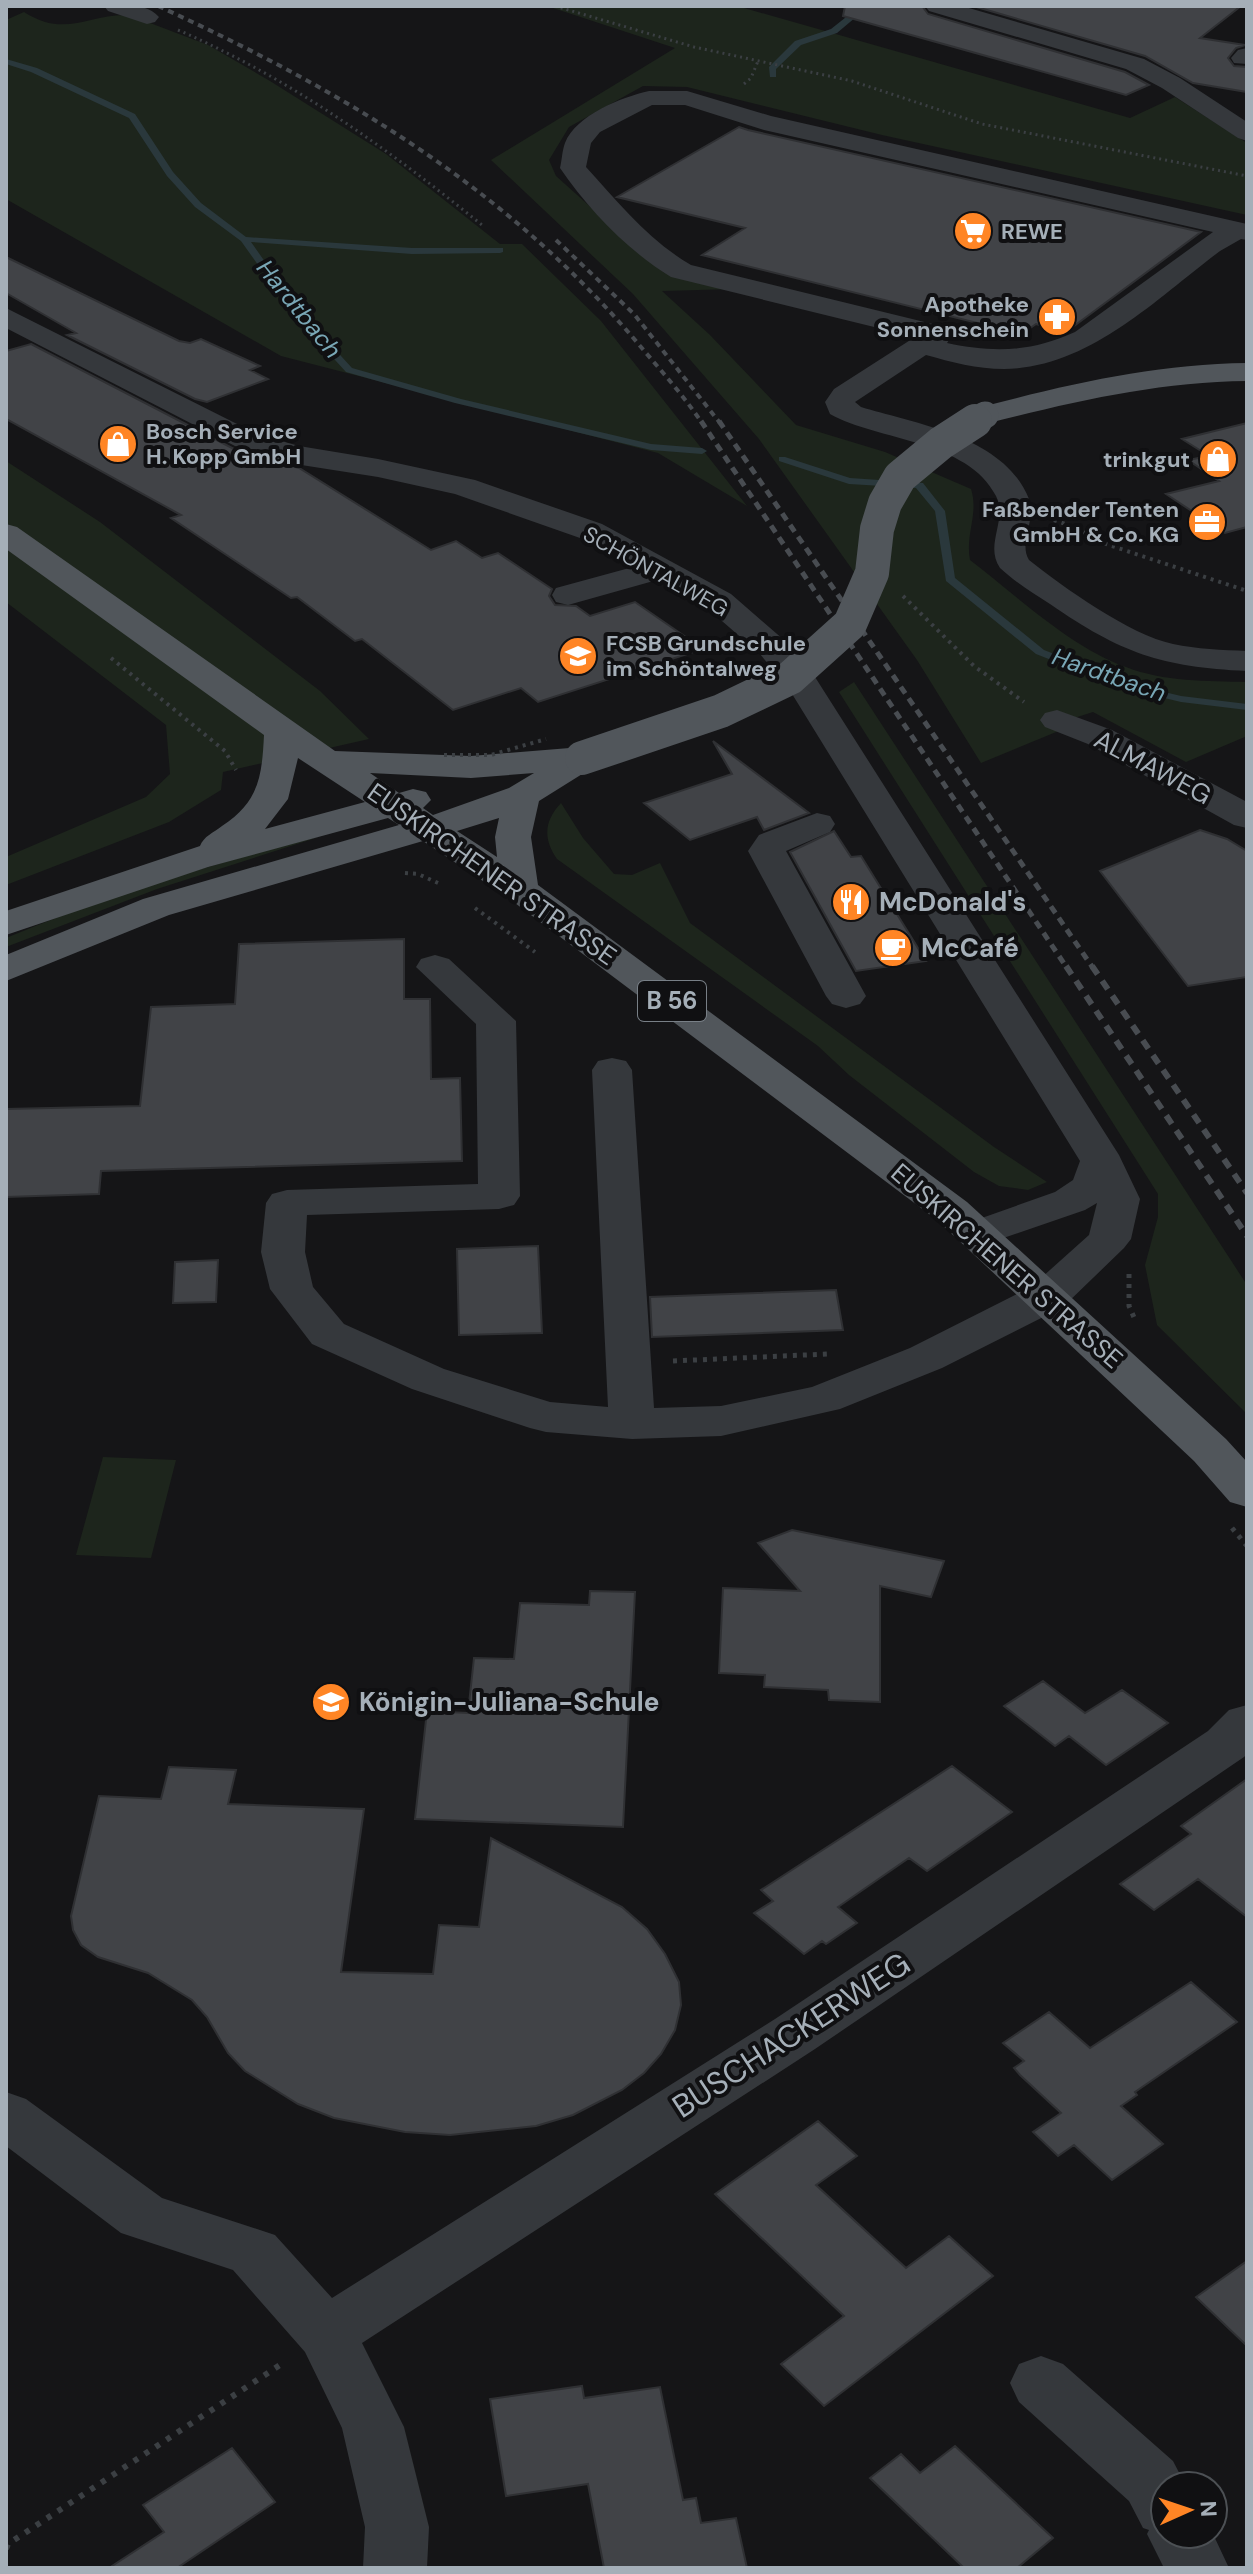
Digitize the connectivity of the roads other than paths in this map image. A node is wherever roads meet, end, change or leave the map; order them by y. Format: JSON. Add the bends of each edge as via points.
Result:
{"nodes":[{"id":1,"x":116,"y":6,"type":"edge"},
{"id":2,"x":937,"y":6,"type":"edge"},
{"id":3,"x":147,"y":17,"type":"road end"},
{"id":4,"x":1247,"y":103,"type":"edge"},
{"id":5,"x":1210,"y":109,"type":"junction"},
{"id":6,"x":1247,"y":133,"type":"edge"},
{"id":7,"x":1242,"y":231,"type":"edge"},
{"id":8,"x":6,"y":317,"type":"edge"},
{"id":9,"x":923,"y":346,"type":"junction"},
{"id":10,"x":1247,"y":372,"type":"edge"},
{"id":11,"x":6,"y":534,"type":"edge"},
{"id":12,"x":661,"y":569,"type":"junction"},
{"id":13,"x":568,"y":595,"type":"dead end"},
{"id":14,"x":1247,"y":661,"type":"edge"},
{"id":15,"x":1057,"y":720,"type":"road end"},
{"id":16,"x":282,"y":731,"type":"junction"},
{"id":17,"x":582,"y":758,"type":"junction"},
{"id":18,"x":327,"y":761,"type":"junction"},
{"id":19,"x":456,"y":781,"type":"junction"},
{"id":20,"x":522,"y":796,"type":"junction"},
{"id":21,"x":396,"y":804,"type":"junction"},
{"id":22,"x":1247,"y":817,"type":"edge"},
{"id":23,"x":817,"y":824,"type":"dead end"},
{"id":24,"x":429,"y":827,"type":"junction"},
{"id":25,"x":195,"y":859,"type":"junction"},
{"id":26,"x":520,"y":889,"type":"junction"},
{"id":27,"x":6,"y":924,"type":"edge"},
{"id":28,"x":435,"y":967,"type":"dead end"},
{"id":29,"x":6,"y":969,"type":"edge"},
{"id":30,"x":846,"y":996,"type":"dead end"},
{"id":31,"x":612,"y":1070,"type":"dead end"},
{"id":32,"x":1101,"y":1161,"type":"junction"},
{"id":33,"x":977,"y":1234,"type":"junction"},
{"id":34,"x":1047,"y":1297,"type":"junction"},
{"id":35,"x":632,"y":1424,"type":"junction"},
{"id":36,"x":1238,"y":1508,"type":"edge"},
{"id":37,"x":1247,"y":1723,"type":"edge"},
{"id":38,"x":6,"y":2115,"type":"edge"},
{"id":39,"x":326,"y":2334,"type":"junction"},
{"id":40,"x":1041,"y":2383,"type":"dead end"},
{"id":41,"x":1149,"y":2479,"type":"edge"},
{"id":42,"x":1187,"y":2550,"type":"edge"},
{"id":43,"x":395,"y":2568,"type":"edge"},
{"id":44,"x":1197,"y":2568,"type":"edge"}],
"edges":[{"from":1,"to":3,"type":"street"},
{"from":2,"to":5,"type":"street","via":[[1135,64]]},
{"from":4,"to":5,"type":"street"},
{"from":5,"to":6,"type":"street"},
{"from":7,"to":9,"type":"street","via":[[1210,245],[1067,347],[994,362]]},
{"from":7,"to":9,"type":"street","via":[[764,122],[687,98],[636,102],[591,127],[578,142],[573,168],[659,258],[681,271],[939,334]]},
{"from":8,"to":12,"type":"street","name":"SCHÖNTALWEG","via":[[246,440],[295,455],[464,487],[591,531]]},
{"from":9,"to":14,"type":"street","via":[[845,395],[841,408],[937,439],[986,466],[1028,518],[1009,549],[1011,561],[1121,638],[1173,656]]},
{"from":10,"to":17,"type":"main road","bridge":true,"via":[[1088,387],[985,415],[900,477],[885,503],[872,573],[850,624],[790,678],[721,711]]},
{"from":11,"to":16,"type":"main road","name":"EUSKIRCHENER STRASSE","number":"B 56"},
{"from":12,"to":13,"type":"street"},
{"from":12,"to":32,"type":"street","name":"SCHÖNTALWEG","via":[[719,601],[772,647],[803,684]]},
{"from":15,"to":22,"type":"street","name":"ALMAWEG","via":[[1100,737]]},
{"from":16,"to":18,"type":"main road","name":"EUSKIRCHENER STRASSE","number":"B 56"},
{"from":16,"to":25,"type":"main road","via":[[282,769],[273,798],[245,828]]},
{"from":17,"to":19,"type":"main road"},
{"from":17,"to":20,"type":"main road"},
{"from":18,"to":19,"type":"main road"},
{"from":18,"to":21,"type":"main road","name":"EUSKIRCHENER STRASSE","number":"B 56"},
{"from":19,"to":20,"type":"main road"},
{"from":19,"to":21,"type":"main road"},
{"from":19,"to":24,"type":"main road"},
{"from":20,"to":26,"type":"main road","via":[[513,837]]},
{"from":21,"to":24,"type":"main road","name":"EUSKIRCHENER STRASSE","number":"B 56"},
{"from":21,"to":25,"type":"main road"},
{"from":23,"to":30,"type":"street","via":[[772,843],[767,851]]},
{"from":24,"to":26,"type":"main road","name":"EUSKIRCHENER STRASSE","number":"B 56"},
{"from":24,"to":29,"type":"main road","via":[[156,907]]},
{"from":25,"to":27,"type":"main road"},
{"from":26,"to":33,"type":"main road","name":"EUSKIRCHENER STRASSE","number":"B 56","via":[[824,1113]]},
{"from":28,"to":35,"type":"street","via":[[496,1021],[499,1196],[287,1203],[283,1252],[292,1289],[328,1334],[428,1379],[546,1417]]},
{"from":31,"to":35,"type":"street"},
{"from":32,"to":33,"type":"street","via":[[1092,1187],[1082,1193]]},
{"from":32,"to":34,"type":"street","name":"SCHÖNTALWEG","via":[[1119,1199],[1109,1239]]},
{"from":33,"to":34,"type":"main road","name":"EUSKIRCHENER STRASSE","number":"B 56"},
{"from":34,"to":35,"type":"street","via":[[926,1358],[824,1399],[721,1421]]},
{"from":34,"to":36,"type":"main road","name":"EUSKIRCHENER STRASSE","number":"B 56","via":[[1199,1439]]},
{"from":37,"to":39,"type":"street","name":"BUSCHACKERWEG","via":[[1226,1744],[795,2034]]},
{"from":38,"to":39,"type":"street","via":[[142,2216],[254,2252]]},
{"from":39,"to":43,"type":"street","via":[[373,2427],[397,2527]]},
{"from":40,"to":41,"type":"street"},
{"from":42,"to":44,"type":"street"}]}
